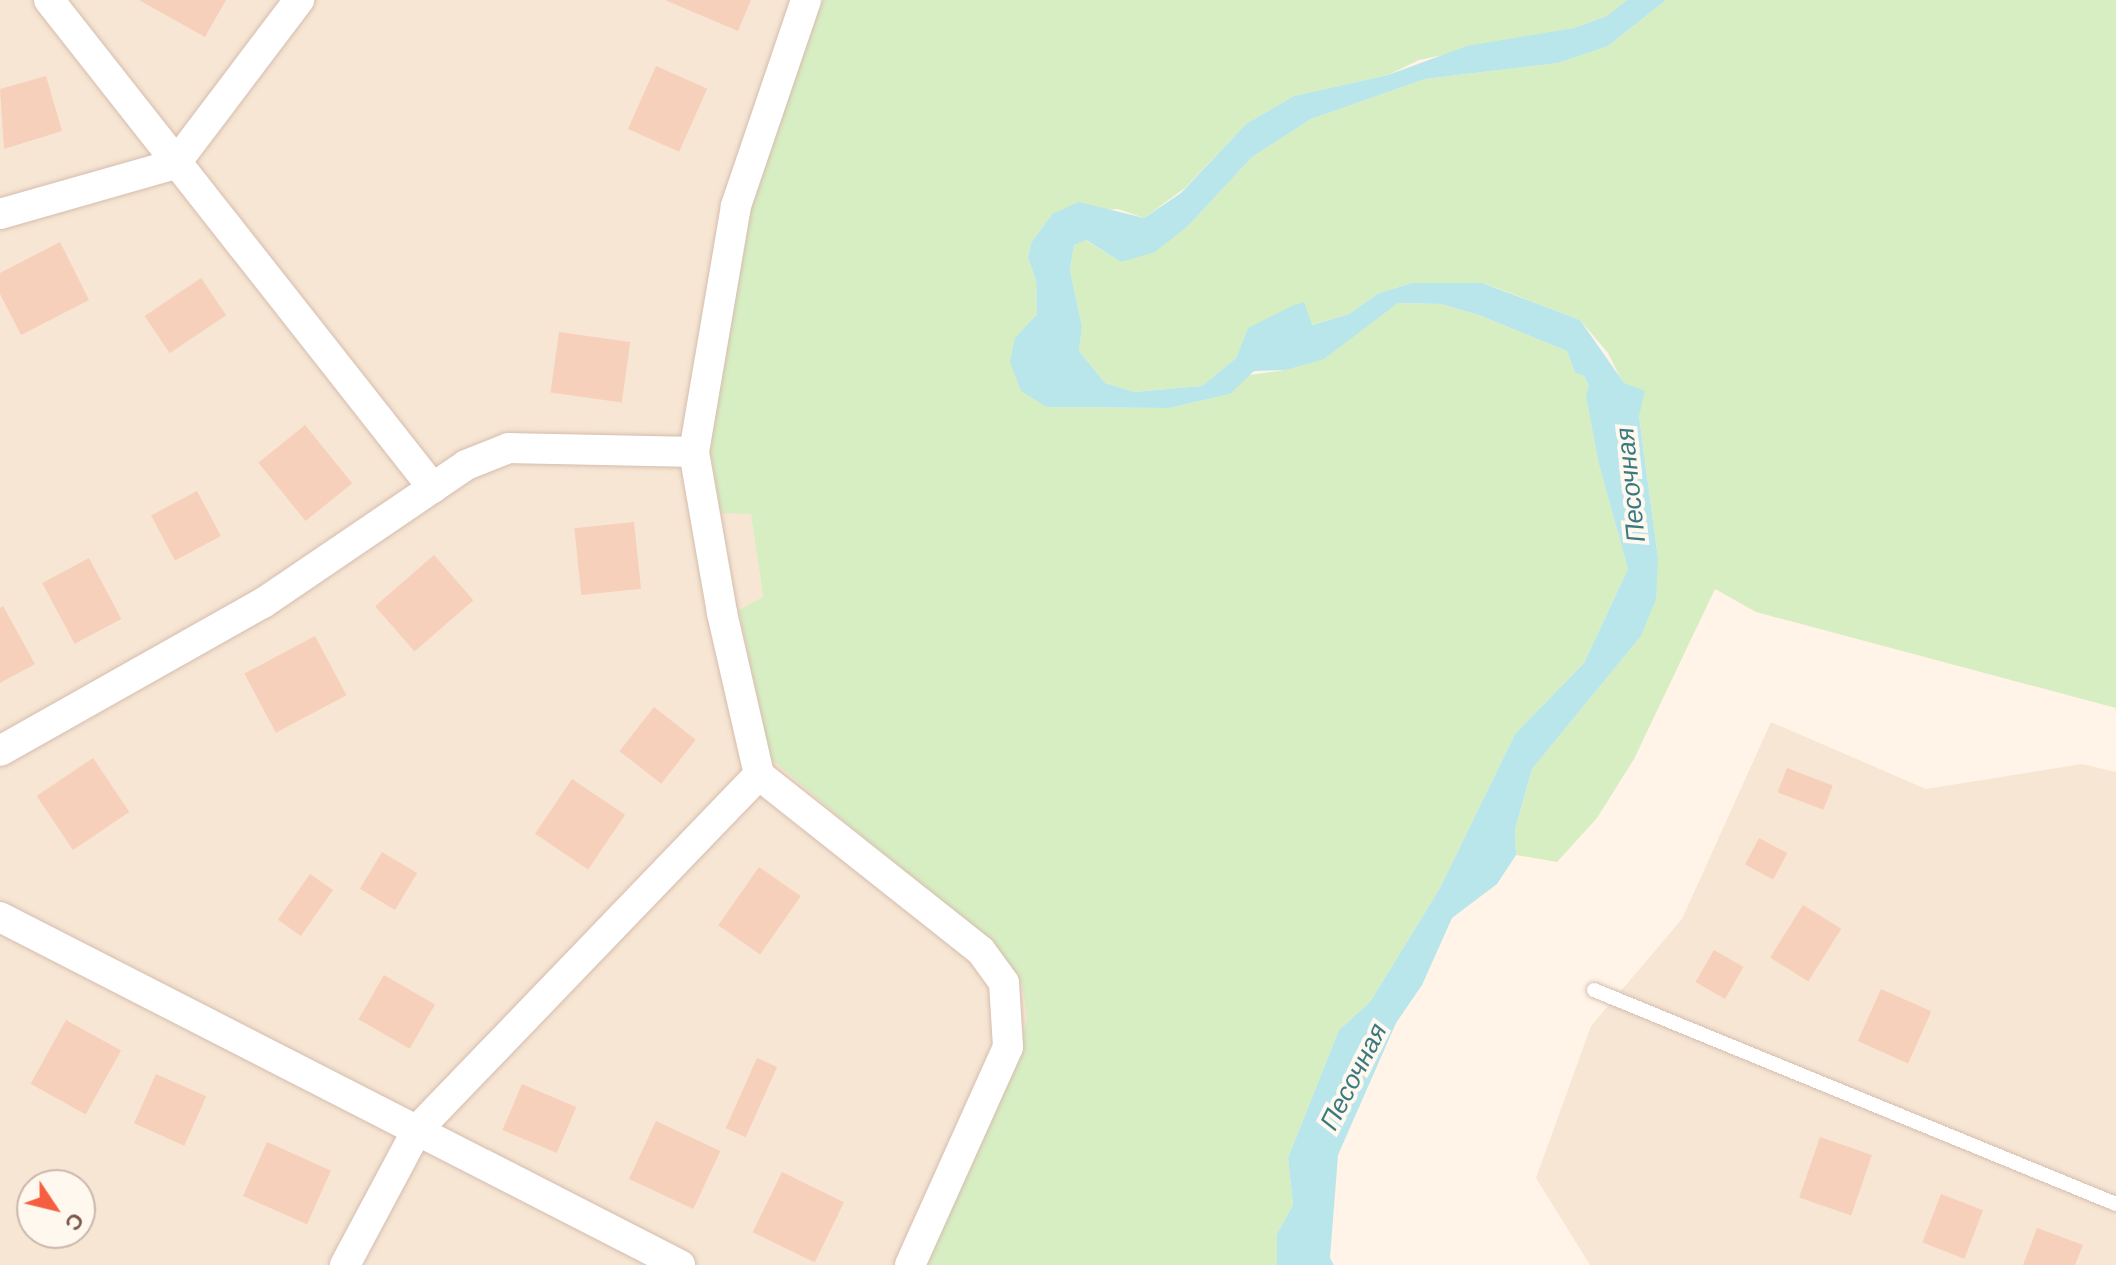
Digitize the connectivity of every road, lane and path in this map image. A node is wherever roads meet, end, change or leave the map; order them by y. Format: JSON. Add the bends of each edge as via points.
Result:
{"nodes":[{"id":1,"x":49,"y":0,"type":"edge"},
{"id":2,"x":299,"y":0,"type":"edge"},
{"id":3,"x":806,"y":0,"type":"edge"},
{"id":4,"x":175,"y":164,"type":"junction"},
{"id":5,"x":0,"y":214,"type":"edge"},
{"id":6,"x":694,"y":452,"type":"junction"},
{"id":7,"x":433,"y":488,"type":"junction"},
{"id":8,"x":0,"y":751,"type":"edge"},
{"id":9,"x":759,"y":775,"type":"junction"},
{"id":10,"x":0,"y":917,"type":"edge"},
{"id":11,"x":1594,"y":990,"type":"dead end"},
{"id":12,"x":417,"y":1130,"type":"junction"},
{"id":13,"x":2116,"y":1204,"type":"edge"},
{"id":14,"x":345,"y":1265,"type":"edge"},
{"id":15,"x":680,"y":1265,"type":"edge"},
{"id":16,"x":910,"y":1265,"type":"edge"}],
"edges":[{"from":1,"to":4,"type":"street"},
{"from":2,"to":4,"type":"street"},
{"from":3,"to":6,"type":"street","via":[[736,206]]},
{"from":4,"to":5,"type":"street"},
{"from":4,"to":7,"type":"street"},
{"from":6,"to":7,"type":"street","via":[[509,448],[466,465]]},
{"from":6,"to":9,"type":"street","via":[[722,613]]},
{"from":7,"to":8,"type":"street","via":[[263,603]]},
{"from":9,"to":12,"type":"street"},
{"from":9,"to":16,"type":"street","via":[[981,951],[1004,983],[1008,1047]]},
{"from":10,"to":12,"type":"street"},
{"from":11,"to":13,"type":"lane"},
{"from":12,"to":14,"type":"street"},
{"from":12,"to":15,"type":"street"}]}
